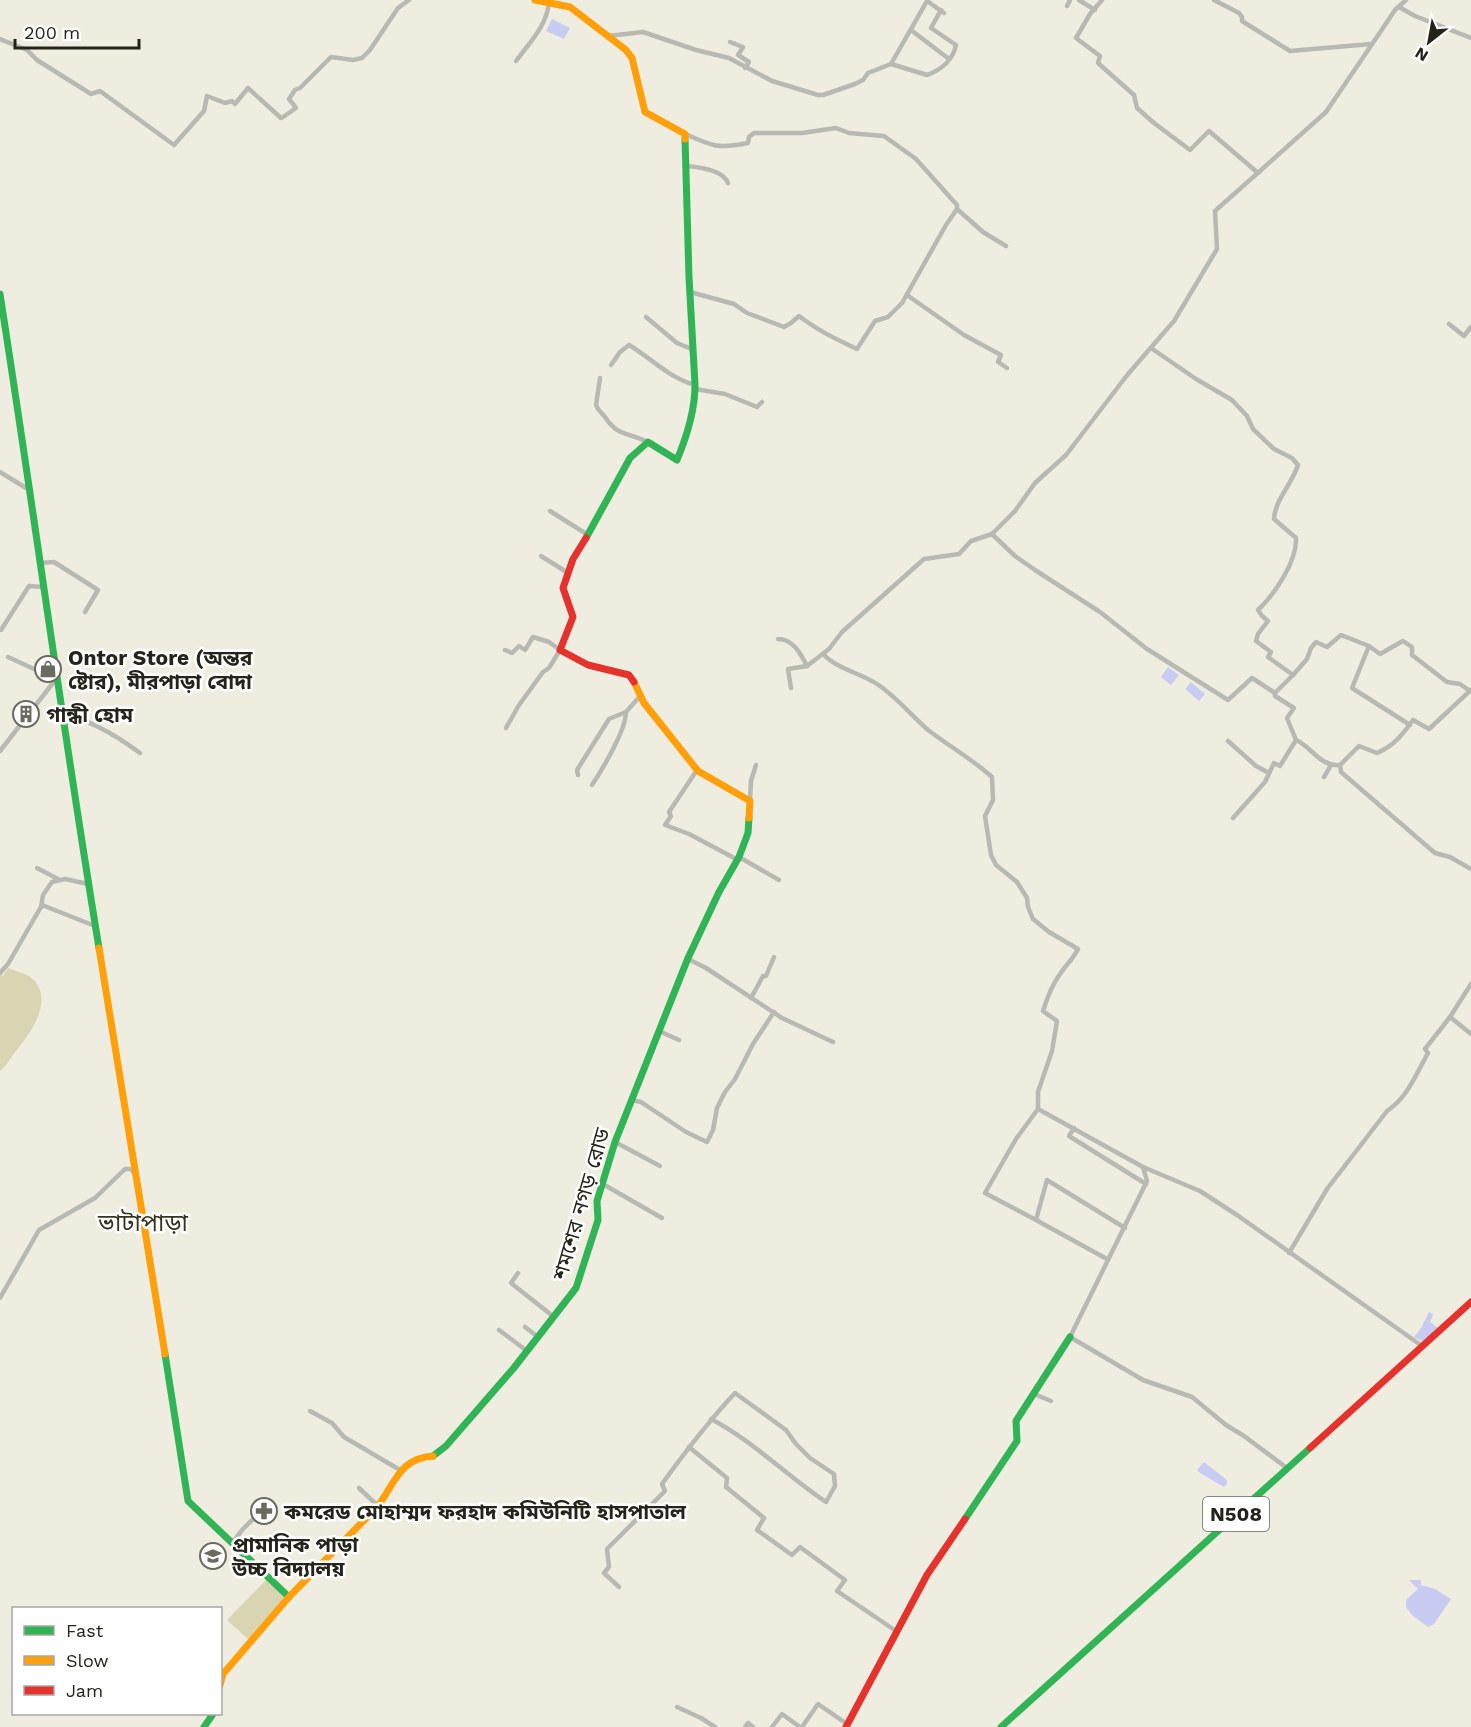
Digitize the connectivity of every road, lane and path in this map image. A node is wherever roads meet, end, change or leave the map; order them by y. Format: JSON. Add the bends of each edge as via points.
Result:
{"nodes":[{"id":1,"x":409,"y":0,"type":"edge"},
{"id":2,"x":536,"y":0,"type":"edge"},
{"id":3,"x":927,"y":0,"type":"edge"},
{"id":4,"x":1079,"y":0,"type":"edge"},
{"id":5,"x":1102,"y":0,"type":"edge"},
{"id":6,"x":1214,"y":0,"type":"edge"},
{"id":7,"x":1406,"y":0,"type":"edge"},
{"id":8,"x":549,"y":3,"type":"junction"},
{"id":9,"x":1399,"y":7,"type":"junction"},
{"id":10,"x":1095,"y":10,"type":"junction"},
{"id":11,"x":911,"y":30,"type":"junction"},
{"id":12,"x":608,"y":36,"type":"junction"},
{"id":13,"x":1471,"y":38,"type":"edge"},
{"id":14,"x":0,"y":39,"type":"edge"},
{"id":15,"x":730,"y":42,"type":"dead end"},
{"id":16,"x":1371,"y":44,"type":"junction"},
{"id":17,"x":949,"y":59,"type":"junction"},
{"id":18,"x":516,"y":61,"type":"dead end"},
{"id":19,"x":891,"y":64,"type":"junction"},
{"id":20,"x":745,"y":68,"type":"junction"},
{"id":21,"x":685,"y":134,"type":"junction"},
{"id":22,"x":686,"y":166,"type":"junction"},
{"id":23,"x":1258,"y":173,"type":"junction"},
{"id":24,"x":728,"y":183,"type":"dead end"},
{"id":25,"x":957,"y":209,"type":"junction"},
{"id":26,"x":1006,"y":246,"type":"dead end"},
{"id":27,"x":690,"y":292,"type":"junction"},
{"id":28,"x":0,"y":294,"type":"edge"},
{"id":29,"x":906,"y":295,"type":"junction"},
{"id":30,"x":646,"y":317,"type":"dead end"},
{"id":31,"x":1449,"y":324,"type":"dead end"},
{"id":32,"x":1471,"y":327,"type":"edge"},
{"id":33,"x":1151,"y":348,"type":"junction"},
{"id":34,"x":694,"y":350,"type":"junction"},
{"id":35,"x":611,"y":366,"type":"dead end"},
{"id":36,"x":1007,"y":368,"type":"dead end"},
{"id":37,"x":600,"y":378,"type":"dead end"},
{"id":38,"x":695,"y":387,"type":"junction"},
{"id":39,"x":762,"y":402,"type":"dead end"},
{"id":40,"x":648,"y":442,"type":"junction"},
{"id":41,"x":0,"y":472,"type":"edge"},
{"id":42,"x":31,"y":491,"type":"junction"},
{"id":43,"x":550,"y":511,"type":"dead end"},
{"id":44,"x":992,"y":534,"type":"junction"},
{"id":45,"x":588,"y":535,"type":"junction"},
{"id":46,"x":541,"y":556,"type":"dead end"},
{"id":47,"x":39,"y":563,"type":"junction"},
{"id":48,"x":568,"y":573,"type":"junction"},
{"id":49,"x":43,"y":587,"type":"junction"},
{"id":50,"x":85,"y":612,"type":"dead end"},
{"id":51,"x":1,"y":630,"type":"edge"},
{"id":52,"x":778,"y":639,"type":"dead end"},
{"id":53,"x":1369,"y":646,"type":"junction"},
{"id":54,"x":505,"y":650,"type":"dead end"},
{"id":55,"x":560,"y":650,"type":"junction"},
{"id":56,"x":823,"y":654,"type":"junction"},
{"id":57,"x":8,"y":657,"type":"dead end"},
{"id":58,"x":42,"y":659,"type":"dead end"},
{"id":59,"x":53,"y":661,"type":"junction"},
{"id":60,"x":807,"y":666,"type":"junction"},
{"id":61,"x":1293,"y":675,"type":"junction"},
{"id":62,"x":56,"y":680,"type":"junction"},
{"id":63,"x":791,"y":688,"type":"dead end"},
{"id":64,"x":1471,"y":691,"type":"edge"},
{"id":65,"x":1275,"y":693,"type":"junction"},
{"id":66,"x":641,"y":695,"type":"junction"},
{"id":67,"x":626,"y":712,"type":"junction"},
{"id":68,"x":61,"y":714,"type":"junction"},
{"id":69,"x":1410,"y":725,"type":"junction"},
{"id":70,"x":506,"y":728,"type":"dead end"},
{"id":71,"x":1296,"y":740,"type":"junction"},
{"id":72,"x":1228,"y":741,"type":"dead end"},
{"id":73,"x":0,"y":750,"type":"edge"},
{"id":74,"x":140,"y":753,"type":"dead end"},
{"id":75,"x":756,"y":765,"type":"dead end"},
{"id":76,"x":1331,"y":765,"type":"junction"},
{"id":77,"x":1340,"y":765,"type":"junction"},
{"id":78,"x":697,"y":770,"type":"junction"},
{"id":79,"x":1269,"y":773,"type":"junction"},
{"id":80,"x":578,"y":775,"type":"dead end"},
{"id":81,"x":1324,"y":777,"type":"dead end"},
{"id":82,"x":592,"y":785,"type":"dead end"},
{"id":83,"x":751,"y":801,"type":"junction"},
{"id":84,"x":1233,"y":818,"type":"dead end"},
{"id":85,"x":738,"y":859,"type":"junction"},
{"id":86,"x":37,"y":868,"type":"dead end"},
{"id":87,"x":1471,"y":869,"type":"edge"},
{"id":88,"x":58,"y":879,"type":"junction"},
{"id":89,"x":779,"y":880,"type":"dead end"},
{"id":90,"x":88,"y":884,"type":"junction"},
{"id":91,"x":41,"y":908,"type":"junction"},
{"id":92,"x":95,"y":926,"type":"junction"},
{"id":93,"x":774,"y":957,"type":"dead end"},
{"id":94,"x":688,"y":958,"type":"junction"},
{"id":95,"x":0,"y":973,"type":"edge"},
{"id":96,"x":1471,"y":984,"type":"edge"},
{"id":97,"x":751,"y":998,"type":"junction"},
{"id":98,"x":774,"y":1012,"type":"junction"},
{"id":99,"x":1450,"y":1017,"type":"junction"},
{"id":100,"x":659,"y":1031,"type":"junction"},
{"id":101,"x":1471,"y":1034,"type":"edge"},
{"id":102,"x":679,"y":1040,"type":"dead end"},
{"id":103,"x":833,"y":1042,"type":"dead end"},
{"id":104,"x":632,"y":1100,"type":"junction"},
{"id":105,"x":1038,"y":1109,"type":"junction"},
{"id":106,"x":1074,"y":1128,"type":"junction"},
{"id":107,"x":615,"y":1142,"type":"junction"},
{"id":108,"x":660,"y":1166,"type":"dead end"},
{"id":109,"x":1143,"y":1167,"type":"junction"},
{"id":110,"x":137,"y":1176,"type":"junction"},
{"id":111,"x":601,"y":1183,"type":"junction"},
{"id":112,"x":1146,"y":1184,"type":"junction"},
{"id":113,"x":662,"y":1218,"type":"dead end"},
{"id":114,"x":1036,"y":1220,"type":"junction"},
{"id":115,"x":1125,"y":1228,"type":"junction"},
{"id":116,"x":1289,"y":1253,"type":"junction"},
{"id":117,"x":1107,"y":1259,"type":"junction"},
{"id":118,"x":518,"y":1273,"type":"dead end"},
{"id":119,"x":0,"y":1298,"type":"edge"},
{"id":120,"x":1469,"y":1306,"type":"edge"},
{"id":121,"x":554,"y":1317,"type":"junction"},
{"id":122,"x":525,"y":1327,"type":"dead end"},
{"id":123,"x":500,"y":1330,"type":"dead end"},
{"id":124,"x":538,"y":1337,"type":"junction"},
{"id":125,"x":1070,"y":1337,"type":"junction"},
{"id":126,"x":1422,"y":1346,"type":"junction"},
{"id":127,"x":527,"y":1351,"type":"junction"},
{"id":128,"x":1034,"y":1394,"type":"junction"},
{"id":129,"x":1051,"y":1401,"type":"dead end"},
{"id":130,"x":310,"y":1411,"type":"dead end"},
{"id":131,"x":711,"y":1419,"type":"junction"},
{"id":132,"x":689,"y":1447,"type":"junction"},
{"id":133,"x":1287,"y":1468,"type":"junction"},
{"id":134,"x":400,"y":1470,"type":"junction"},
{"id":135,"x":359,"y":1488,"type":"dead end"},
{"id":136,"x":378,"y":1506,"type":"junction"},
{"id":137,"x":260,"y":1512,"type":"dead end"},
{"id":138,"x":230,"y":1543,"type":"junction"},
{"id":139,"x":619,"y":1587,"type":"dead end"},
{"id":140,"x":289,"y":1597,"type":"junction"},
{"id":141,"x":896,"y":1632,"type":"junction"},
{"id":142,"x":222,"y":1678,"type":"edge"},
{"id":143,"x":677,"y":1707,"type":"dead end"},
{"id":144,"x":846,"y":1726,"type":"edge"},
{"id":145,"x":715,"y":1727,"type":"edge"},
{"id":146,"x":745,"y":1727,"type":"edge"},
{"id":147,"x":753,"y":1727,"type":"edge"},
{"id":148,"x":772,"y":1727,"type":"edge"},
{"id":149,"x":801,"y":1727,"type":"edge"},
{"id":150,"x":1001,"y":1727,"type":"edge"}],
"edges":[{"from":1,"to":14,"type":"street","via":[[398,8],[362,58],[331,57],[296,90],[289,99],[296,108],[283,117],[248,88],[236,104],[207,96],[204,111],[174,145],[100,91],[91,94],[27,50]]},
{"from":2,"to":8,"type":"main road"},
{"from":3,"to":11,"type":"street"},
{"from":3,"to":17,"type":"street","via":[[942,11],[931,28],[956,45]]},
{"from":4,"to":10,"type":"street"},
{"from":5,"to":10,"type":"street"},
{"from":6,"to":16,"type":"street","via":[[1239,13],[1242,21],[1290,51]]},
{"from":7,"to":9,"type":"street"},
{"from":8,"to":12,"type":"main road","via":[[570,7]]},
{"from":8,"to":18,"type":"street","via":[[540,31]]},
{"from":9,"to":13,"type":"street"},
{"from":9,"to":16,"type":"street"},
{"from":10,"to":23,"type":"street","via":[[1076,38],[1100,56],[1098,63],[1134,95],[1137,108],[1190,150],[1209,130]]},
{"from":11,"to":17,"type":"street"},
{"from":11,"to":19,"type":"street"},
{"from":12,"to":20,"type":"street","via":[[643,32],[729,58]]},
{"from":12,"to":21,"type":"main road","via":[[632,58],[645,112]]},
{"from":15,"to":20,"type":"street","via":[[743,47],[738,55],[749,62]]},
{"from":16,"to":23,"type":"street","via":[[1326,112]]},
{"from":17,"to":19,"type":"street","via":[[927,75]]},
{"from":19,"to":20,"type":"street","via":[[868,73],[855,84],[823,95],[772,81]]},
{"from":21,"to":22,"type":"main road"},
{"from":21,"to":25,"type":"street","via":[[716,147],[748,143],[754,133],[802,134],[836,128],[884,136],[916,159]]},
{"from":22,"to":24,"type":"street","via":[[723,175]]},
{"from":22,"to":27,"type":"main road"},
{"from":23,"to":33,"type":"street","via":[[1215,211],[1217,249],[1174,321]]},
{"from":25,"to":26,"type":"street"},
{"from":25,"to":29,"type":"street"},
{"from":27,"to":29,"type":"street","via":[[735,304],[747,313],[784,327],[799,316],[857,349],[875,321],[888,317]]},
{"from":27,"to":34,"type":"main road"},
{"from":28,"to":42,"type":"main road"},
{"from":29,"to":36,"type":"street","via":[[1001,355],[998,362]]},
{"from":30,"to":34,"type":"street","via":[[677,343]]},
{"from":31,"to":32,"type":"street","via":[[1464,336]]},
{"from":33,"to":44,"type":"street","via":[[1066,456],[1035,483]]},
{"from":33,"to":61,"type":"street","via":[[1232,400],[1253,429],[1298,465],[1274,511],[1274,519],[1296,537],[1292,561],[1268,601],[1258,610],[1268,621],[1256,641],[1271,652],[1268,657]]},
{"from":34,"to":38,"type":"main road"},
{"from":35,"to":38,"type":"street","via":[[629,345],[664,371]]},
{"from":37,"to":40,"type":"street","via":[[596,405],[609,425]]},
{"from":38,"to":39,"type":"street","via":[[757,407]]},
{"from":38,"to":40,"type":"main road","via":[[688,433],[677,460]]},
{"from":40,"to":45,"type":"main road","via":[[630,458]]},
{"from":41,"to":42,"type":"street"},
{"from":42,"to":47,"type":"main road"},
{"from":43,"to":45,"type":"street"},
{"from":44,"to":56,"type":"street","via":[[970,541],[959,554],[924,559],[842,632]]},
{"from":44,"to":65,"type":"street","via":[[1015,556],[1100,612],[1147,649],[1228,700],[1252,678]]},
{"from":45,"to":48,"type":"main road"},
{"from":46,"to":48,"type":"street"},
{"from":47,"to":49,"type":"main road"},
{"from":47,"to":50,"type":"street","via":[[54,562],[98,590]]},
{"from":48,"to":55,"type":"main road","via":[[562,588],[573,617]]},
{"from":49,"to":51,"type":"street","via":[[29,586]]},
{"from":49,"to":59,"type":"main road"},
{"from":52,"to":60,"type":"street","via":[[801,652]]},
{"from":53,"to":61,"type":"street","via":[[1341,635],[1327,647],[1316,642]]},
{"from":53,"to":64,"type":"street","via":[[1380,654],[1403,641],[1412,647],[1412,655],[1447,682]]},
{"from":53,"to":69,"type":"street","via":[[1352,688]]},
{"from":54,"to":55,"type":"street","via":[[512,653],[519,646],[525,650],[533,637]]},
{"from":55,"to":66,"type":"main road","via":[[588,665],[629,675]]},
{"from":55,"to":70,"type":"street"},
{"from":56,"to":60,"type":"street"},
{"from":56,"to":105,"type":"street","via":[[880,686],[946,744],[992,777],[993,800],[985,816],[991,855],[996,865],[1017,882],[1033,919],[1078,949],[1061,972],[1043,1011],[1057,1021],[1038,1092]]},
{"from":57,"to":62,"type":"street"},
{"from":58,"to":59,"type":"street"},
{"from":59,"to":62,"type":"main road"},
{"from":60,"to":63,"type":"street","via":[[788,669]]},
{"from":61,"to":65,"type":"street"},
{"from":62,"to":68,"type":"main road"},
{"from":62,"to":73,"type":"street"},
{"from":64,"to":69,"type":"street","via":[[1429,729],[1413,720]]},
{"from":65,"to":71,"type":"street","via":[[1294,708],[1287,718]]},
{"from":66,"to":67,"type":"street"},
{"from":66,"to":78,"type":"main road"},
{"from":67,"to":80,"type":"street","via":[[609,719],[577,770]]},
{"from":67,"to":82,"type":"street","via":[[624,725]]},
{"from":68,"to":74,"type":"street","via":[[104,730]]},
{"from":68,"to":90,"type":"main road"},
{"from":69,"to":77,"type":"street","via":[[1388,748],[1377,753],[1359,746]]},
{"from":71,"to":76,"type":"street"},
{"from":71,"to":79,"type":"street","via":[[1280,766],[1274,763]]},
{"from":72,"to":79,"type":"street"},
{"from":75,"to":83,"type":"street"},
{"from":76,"to":77,"type":"street"},
{"from":76,"to":81,"type":"street"},
{"from":77,"to":87,"type":"street","via":[[1341,772],[1435,853],[1450,856]]},
{"from":78,"to":83,"type":"main road"},
{"from":78,"to":85,"type":"street","via":[[669,812],[671,816],[665,825]]},
{"from":79,"to":84,"type":"street"},
{"from":83,"to":85,"type":"main road","name":"শমশের নগড় রোড","via":[[748,832]]},
{"from":85,"to":89,"type":"street"},
{"from":85,"to":94,"type":"main road","name":"শমশের নগড় রোড"},
{"from":86,"to":88,"type":"street"},
{"from":88,"to":90,"type":"street"},
{"from":88,"to":91,"type":"street","via":[[49,886]]},
{"from":90,"to":92,"type":"main road"},
{"from":91,"to":92,"type":"street","via":[[42,905]]},
{"from":91,"to":95,"type":"street"},
{"from":92,"to":110,"type":"main road"},
{"from":93,"to":97,"type":"street"},
{"from":94,"to":97,"type":"street"},
{"from":94,"to":100,"type":"main road","name":"শমশের নগড় রোড"},
{"from":96,"to":99,"type":"street"},
{"from":97,"to":98,"type":"street"},
{"from":98,"to":103,"type":"street"},
{"from":98,"to":104,"type":"street","via":[[725,1092],[706,1142]]},
{"from":99,"to":101,"type":"street"},
{"from":99,"to":116,"type":"street","via":[[1425,1049],[1428,1053],[1406,1094],[1387,1111],[1327,1189]]},
{"from":100,"to":102,"type":"street"},
{"from":100,"to":104,"type":"main road","name":"শমশের নগড় রোড"},
{"from":104,"to":107,"type":"main road","name":"শমশের নগড় রোড"},
{"from":105,"to":106,"type":"street"},
{"from":105,"to":114,"type":"street","via":[[985,1193]]},
{"from":106,"to":109,"type":"street"},
{"from":106,"to":112,"type":"street","via":[[1069,1136]]},
{"from":107,"to":108,"type":"street"},
{"from":107,"to":111,"type":"main road","name":"শমশের নগড় রোড"},
{"from":109,"to":112,"type":"street"},
{"from":109,"to":116,"type":"street","via":[[1200,1191]]},
{"from":110,"to":119,"type":"street","via":[[124,1168],[95,1198],[39,1230]]},
{"from":110,"to":138,"type":"main road","via":[[188,1501]]},
{"from":111,"to":113,"type":"street"},
{"from":111,"to":121,"type":"main road","name":"শমশের নগড় রোড","via":[[598,1220],[576,1288]]},
{"from":112,"to":115,"type":"street"},
{"from":114,"to":115,"type":"street","via":[[1047,1180]]},
{"from":114,"to":117,"type":"street"},
{"from":115,"to":117,"type":"street"},
{"from":116,"to":126,"type":"street"},
{"from":117,"to":125,"type":"street"},
{"from":118,"to":121,"type":"street","via":[[511,1283]]},
{"from":120,"to":126,"type":"main road","number":"N508"},
{"from":121,"to":124,"type":"main road","name":"শমশের নগড় রোড"},
{"from":122,"to":124,"type":"street"},
{"from":123,"to":127,"type":"street"},
{"from":124,"to":127,"type":"main road","name":"শমশের নগড় রোড"},
{"from":125,"to":128,"type":"main road"},
{"from":125,"to":133,"type":"street","via":[[1143,1380],[1192,1397]]},
{"from":126,"to":133,"type":"main road","number":"N508"},
{"from":127,"to":134,"type":"main road","name":"শমশের নগড় রোড","via":[[446,1446],[434,1456],[419,1457]]},
{"from":128,"to":129,"type":"street"},
{"from":128,"to":141,"type":"main road","via":[[1016,1421],[1017,1441],[927,1575]]},
{"from":130,"to":134,"type":"street","via":[[332,1423],[344,1437]]},
{"from":131,"to":131,"type":"street","via":[[732,1430],[826,1502],[835,1486],[834,1474],[810,1458],[786,1430],[759,1409],[735,1393]]},
{"from":131,"to":132,"type":"street"},
{"from":132,"to":139,"type":"street","via":[[662,1484],[665,1491],[607,1549],[609,1567],[604,1573]]},
{"from":132,"to":141,"type":"street","via":[[727,1478],[726,1487],[764,1518],[757,1530],[792,1555],[800,1547],[844,1580],[837,1590]]},
{"from":133,"to":150,"type":"main road","number":"N508"},
{"from":134,"to":136,"type":"main road"},
{"from":135,"to":136,"type":"street"},
{"from":136,"to":140,"type":"main road"},
{"from":137,"to":138,"type":"street"},
{"from":138,"to":140,"type":"main road"},
{"from":140,"to":142,"type":"main road"},
{"from":141,"to":144,"type":"main road"},
{"from":143,"to":145,"type":"street"},
{"from":144,"to":149,"type":"street","via":[[818,1704]]},
{"from":146,"to":147,"type":"street","via":[[748,1723]]},
{"from":148,"to":149,"type":"street","via":[[782,1714]]}]}
